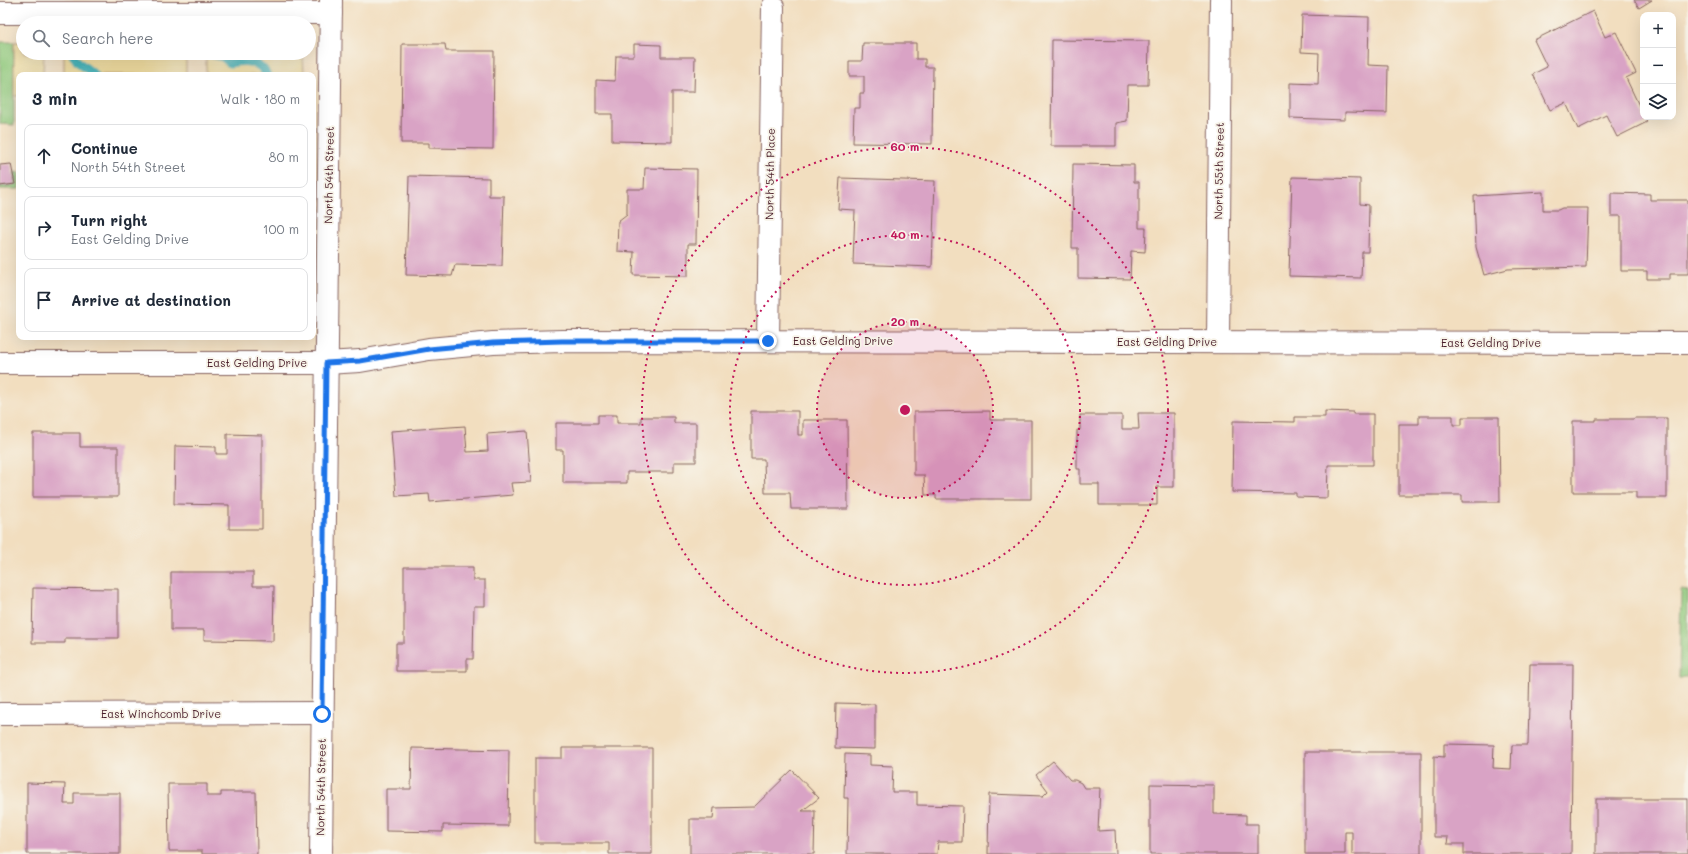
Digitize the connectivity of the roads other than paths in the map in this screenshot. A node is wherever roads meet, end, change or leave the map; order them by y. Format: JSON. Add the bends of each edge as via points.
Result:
{"nodes":[{"id":1,"x":1221,"y":0,"type":"edge"},
{"id":2,"x":331,"y":6,"type":"edge"},
{"id":3,"x":772,"y":7,"type":"dead end"},
{"id":4,"x":0,"y":13,"type":"edge"},
{"id":5,"x":768,"y":341,"type":"junction"},
{"id":6,"x":1218,"y":342,"type":"junction"},
{"id":7,"x":1688,"y":343,"type":"edge"},
{"id":8,"x":0,"y":363,"type":"edge"},
{"id":9,"x":326,"y":363,"type":"junction"},
{"id":10,"x":0,"y":714,"type":"edge"},
{"id":11,"x":322,"y":714,"type":"junction"},
{"id":12,"x":321,"y":854,"type":"edge"}],
"edges":[{"from":1,"to":6,"type":"street","name":"North 55th Street"},
{"from":2,"to":4,"type":"street"},
{"from":2,"to":9,"type":"street","name":"North 54th Street"},
{"from":3,"to":5,"type":"street","name":"North 54th Place"},
{"from":5,"to":6,"type":"street","name":"East Gelding Drive"},
{"from":5,"to":9,"type":"street","name":"East Gelding Drive","via":[[493,343],[429,349],[360,361]]},
{"from":6,"to":7,"type":"street","name":"East Gelding Drive"},
{"from":8,"to":9,"type":"street","name":"East Gelding Drive"},
{"from":9,"to":11,"type":"street","name":"North 54th Street"},
{"from":10,"to":11,"type":"street","name":"East Winchcomb Drive"},
{"from":11,"to":12,"type":"street","name":"North 54th Street"}]}
